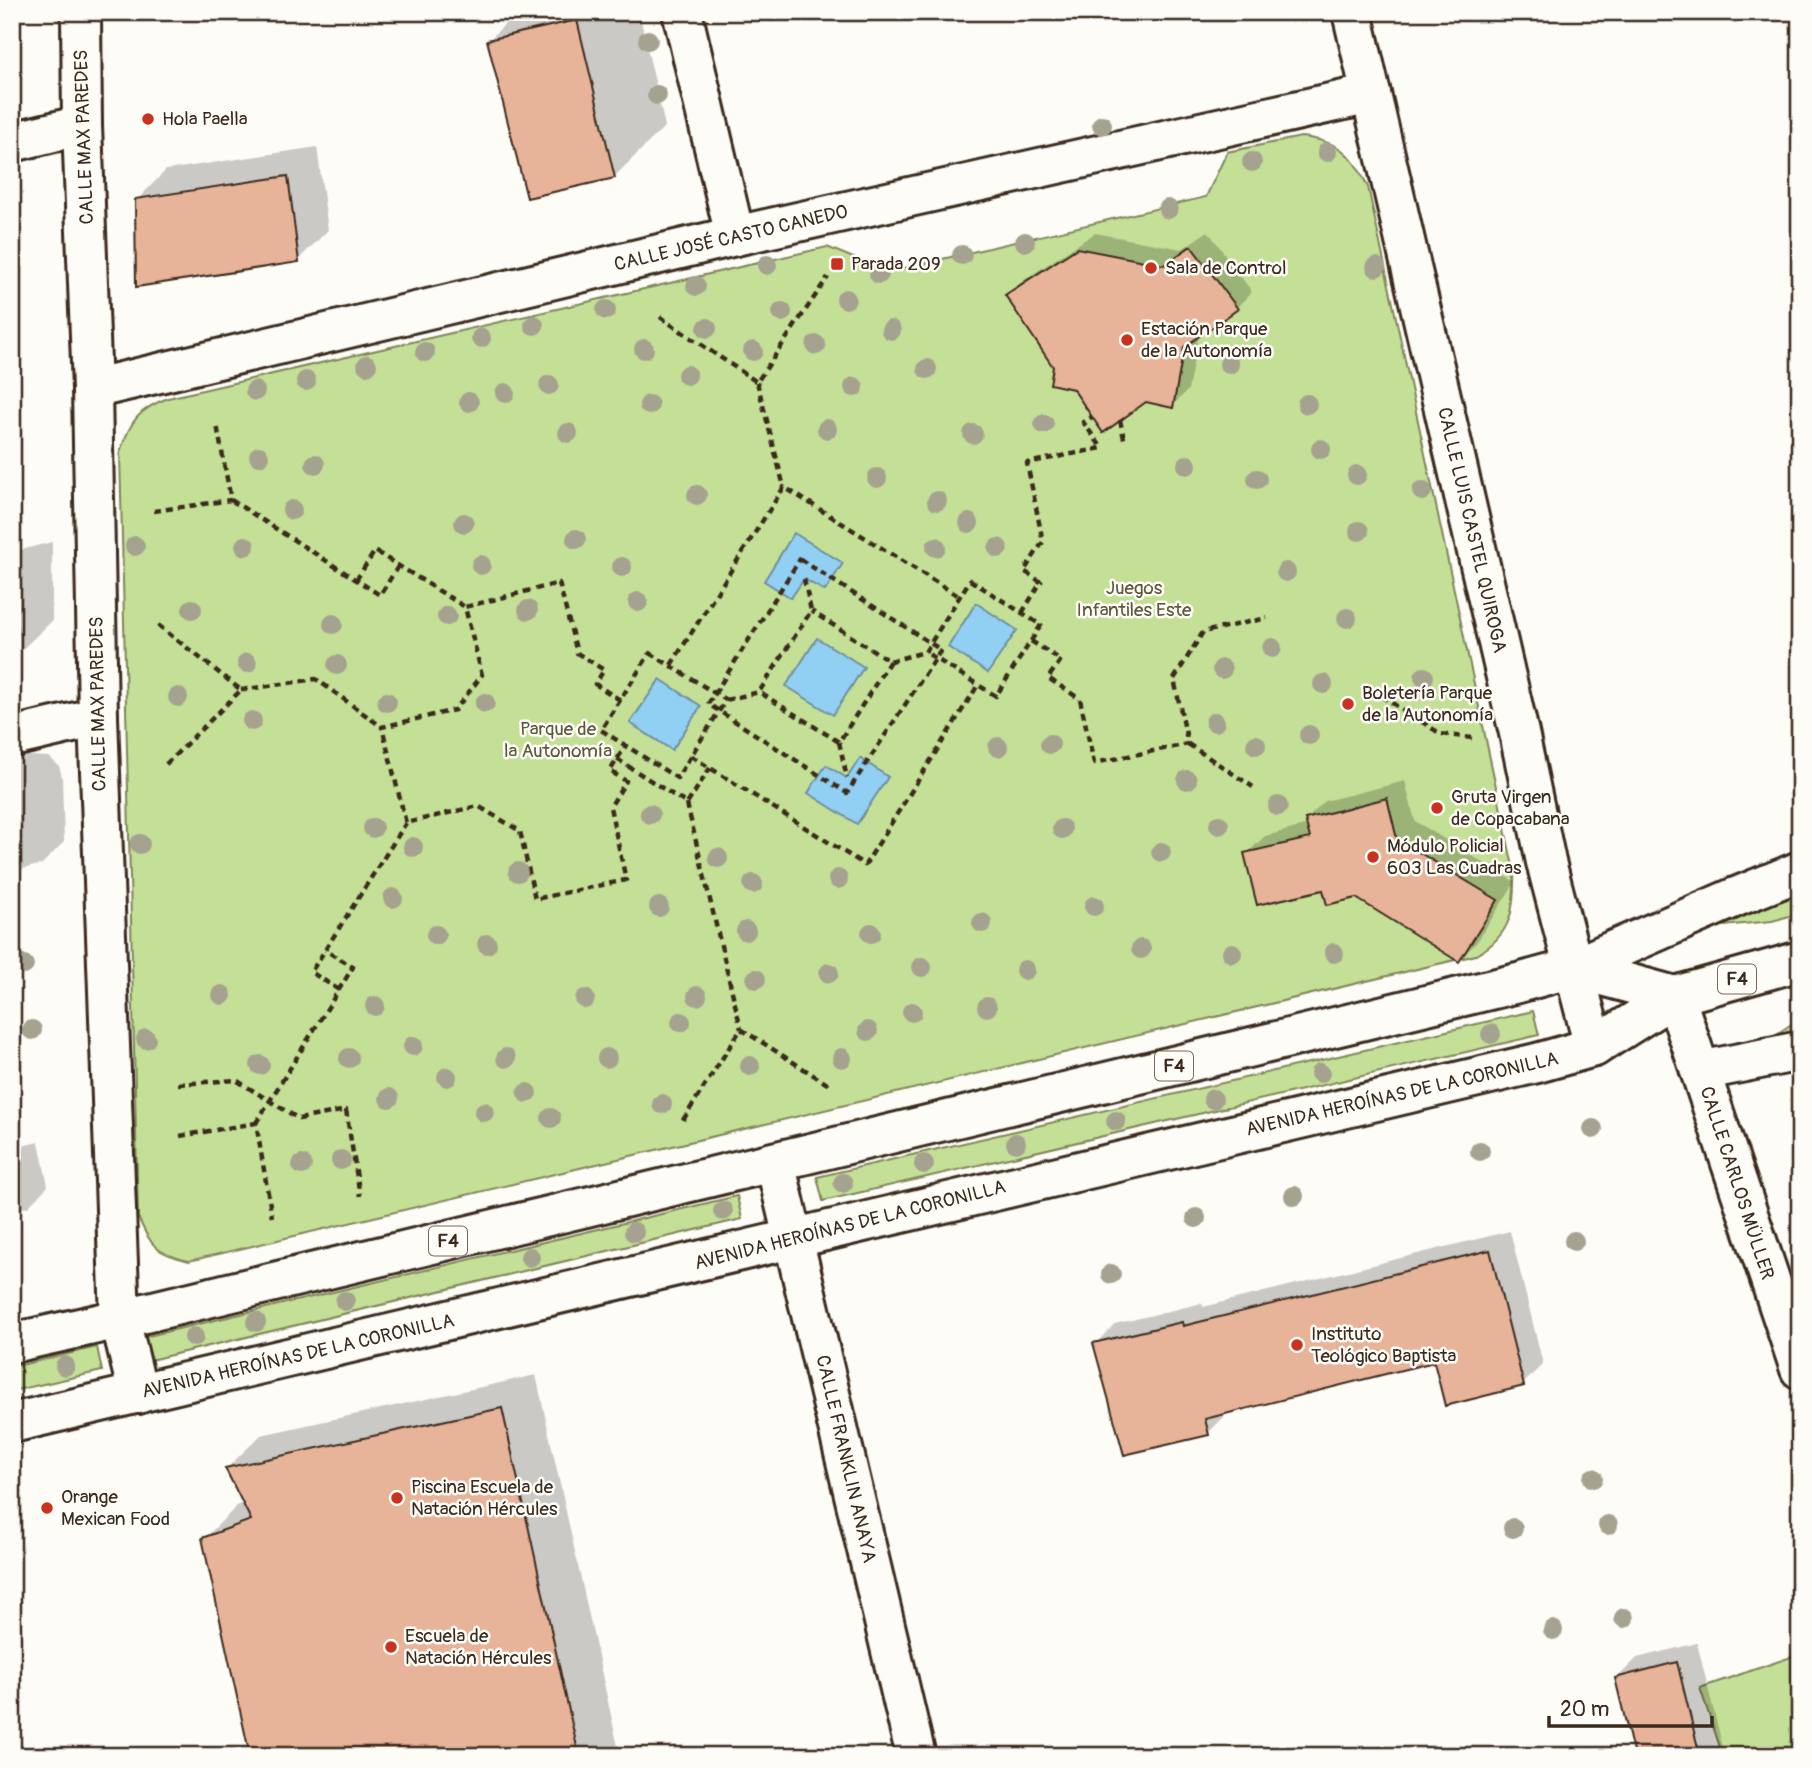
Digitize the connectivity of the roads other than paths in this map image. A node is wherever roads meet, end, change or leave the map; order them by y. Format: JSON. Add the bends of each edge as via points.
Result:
{"nodes":[{"id":1,"x":81,"y":12,"type":"edge"},
{"id":2,"x":682,"y":12,"type":"edge"},
{"id":3,"x":1352,"y":12,"type":"edge"},
{"id":4,"x":1371,"y":94,"type":"junction"},
{"id":5,"x":82,"y":125,"type":"junction"},
{"id":6,"x":12,"y":142,"type":"edge"},
{"id":7,"x":735,"y":236,"type":"junction"},
{"id":8,"x":92,"y":389,"type":"junction"},
{"id":9,"x":98,"y":717,"type":"junction"},
{"id":10,"x":12,"y":737,"type":"edge"},
{"id":11,"x":1800,"y":872,"type":"edge"},
{"id":12,"x":1800,"y":961,"type":"edge"},
{"id":13,"x":1573,"y":968,"type":"junction"},
{"id":14,"x":1675,"y":996,"type":"junction"},
{"id":15,"x":1594,"y":1047,"type":"junction"},
{"id":16,"x":1800,"y":1051,"type":"edge"},
{"id":17,"x":1700,"y":1071,"type":"junction"},
{"id":18,"x":775,"y":1162,"type":"junction"},
{"id":19,"x":794,"y":1239,"type":"junction"},
{"id":20,"x":120,"y":1320,"type":"junction"},
{"id":21,"x":12,"y":1343,"type":"edge"},
{"id":22,"x":1800,"y":1369,"type":"edge"},
{"id":23,"x":138,"y":1394,"type":"junction"},
{"id":24,"x":12,"y":1423,"type":"edge"},
{"id":25,"x":916,"y":1756,"type":"edge"}],
"edges":[{"from":1,"to":5,"type":"street","name":"CALLE MAX PAREDES"},
{"from":2,"to":7,"type":"street"},
{"from":3,"to":4,"type":"street","name":"CALLE LUIS CASTEL QUIROGA"},
{"from":4,"to":7,"type":"street","name":"CALLE JOSÉ CASTO CANEDO"},
{"from":4,"to":13,"type":"street","name":"CALLE LUIS CASTEL QUIROGA"},
{"from":5,"to":6,"type":"street"},
{"from":5,"to":8,"type":"street","name":"CALLE MAX PAREDES"},
{"from":7,"to":8,"type":"street","name":"CALLE JOSÉ CASTO CANEDO"},
{"from":8,"to":9,"type":"street","name":"CALLE MAX PAREDES"},
{"from":9,"to":10,"type":"street"},
{"from":9,"to":20,"type":"street","name":"CALLE MAX PAREDES"},
{"from":11,"to":13,"type":"street"},
{"from":12,"to":14,"type":"street","name":"AVENIDA HEROÍNAS DE LA CORONILLA","number":"F4"},
{"from":13,"to":14,"type":"street"},
{"from":13,"to":15,"type":"street","name":"CALLE LUIS CASTEL QUIROGA"},
{"from":13,"to":18,"type":"street","number":"F4"},
{"from":14,"to":15,"type":"street","name":"AVENIDA HEROÍNAS DE LA CORONILLA","number":"F4"},
{"from":14,"to":17,"type":"street","name":"CALLE CARLOS MÜLLER"},
{"from":15,"to":19,"type":"street","name":"AVENIDA HEROÍNAS DE LA CORONILLA","number":"F4"},
{"from":16,"to":17,"type":"street"},
{"from":17,"to":22,"type":"street","name":"CALLE CARLOS MÜLLER"},
{"from":18,"to":19,"type":"street","name":"CALLE FRANKLIN ANAYA"},
{"from":18,"to":20,"type":"street","number":"F4"},
{"from":19,"to":23,"type":"street","name":"AVENIDA HEROÍNAS DE LA CORONILLA","number":"F4"},
{"from":19,"to":25,"type":"street","name":"CALLE FRANKLIN ANAYA"},
{"from":20,"to":21,"type":"street","number":"F4"},
{"from":20,"to":23,"type":"street","name":"CALLE MAX PAREDES"},
{"from":23,"to":24,"type":"street","name":"AVENIDA HEROÍNAS DE LA CORONILLA","number":"F4"}]}
